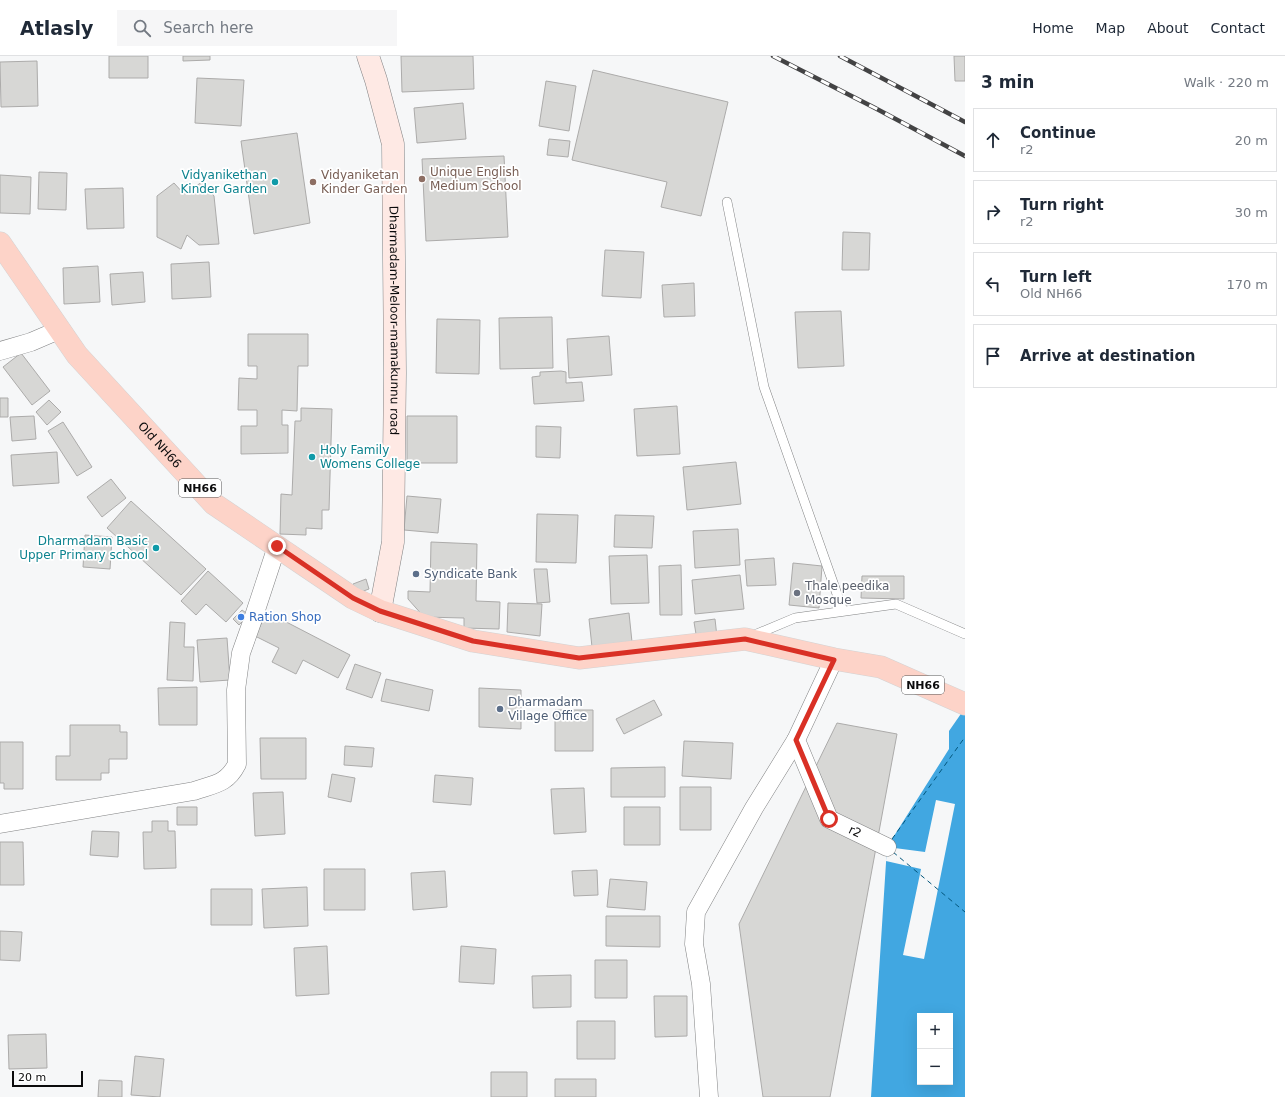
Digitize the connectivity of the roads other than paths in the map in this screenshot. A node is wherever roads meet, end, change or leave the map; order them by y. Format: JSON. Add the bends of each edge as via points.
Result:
{"nodes":[{"id":1,"x":368,"y":56,"type":"edge"},
{"id":2,"x":728,"y":202,"type":"dead end"},
{"id":3,"x":0,"y":243,"type":"edge"},
{"id":4,"x":59,"y":330,"type":"junction"},
{"id":5,"x":0,"y":351,"type":"edge"},
{"id":6,"x":277,"y":546,"type":"junction"},
{"id":7,"x":380,"y":611,"type":"junction"},
{"id":8,"x":843,"y":611,"type":"junction"},
{"id":9,"x":965,"y":634,"type":"edge"},
{"id":10,"x":745,"y":639,"type":"junction"},
{"id":11,"x":834,"y":660,"type":"junction"},
{"id":12,"x":965,"y":704,"type":"edge"},
{"id":13,"x":796,"y":740,"type":"junction"},
{"id":14,"x":0,"y":824,"type":"edge"},
{"id":15,"x":887,"y":847,"type":"dead end"},
{"id":16,"x":709,"y":1097,"type":"edge"}],
"edges":[{"from":1,"to":7,"type":"main road","name":"Dharmadam-Meloor-mamakunnu road","via":[[393,144],[393,542]]},
{"from":2,"to":8,"type":"lane","via":[[764,387]]},
{"from":3,"to":4,"type":"main road","name":"Old NH66","number":"NH66"},
{"from":4,"to":5,"type":"street"},
{"from":4,"to":6,"type":"main road","name":"Old NH66","number":"NH66","via":[[78,355],[214,504]]},
{"from":6,"to":7,"type":"main road","name":"Old NH66","number":"NH66","via":[[353,598]]},
{"from":6,"to":14,"type":"street","via":[[241,653],[236,690],[237,764],[231,775],[222,782],[194,791]]},
{"from":7,"to":10,"type":"main road","name":"Old NH66","number":"NH66","via":[[473,641],[579,658]]},
{"from":8,"to":9,"type":"lane","via":[[896,604]]},
{"from":8,"to":10,"type":"lane","via":[[795,618]]},
{"from":10,"to":11,"type":"main road","name":"Old NH66","number":"NH66"},
{"from":11,"to":12,"type":"main road","name":"Old NH66","number":"NH66","via":[[881,666]]},
{"from":11,"to":13,"type":"street"},
{"from":13,"to":15,"type":"street","name":"r2","via":[[829,819]]},
{"from":13,"to":16,"type":"street","via":[[754,808],[696,912],[694,944],[701,984]]}]}
